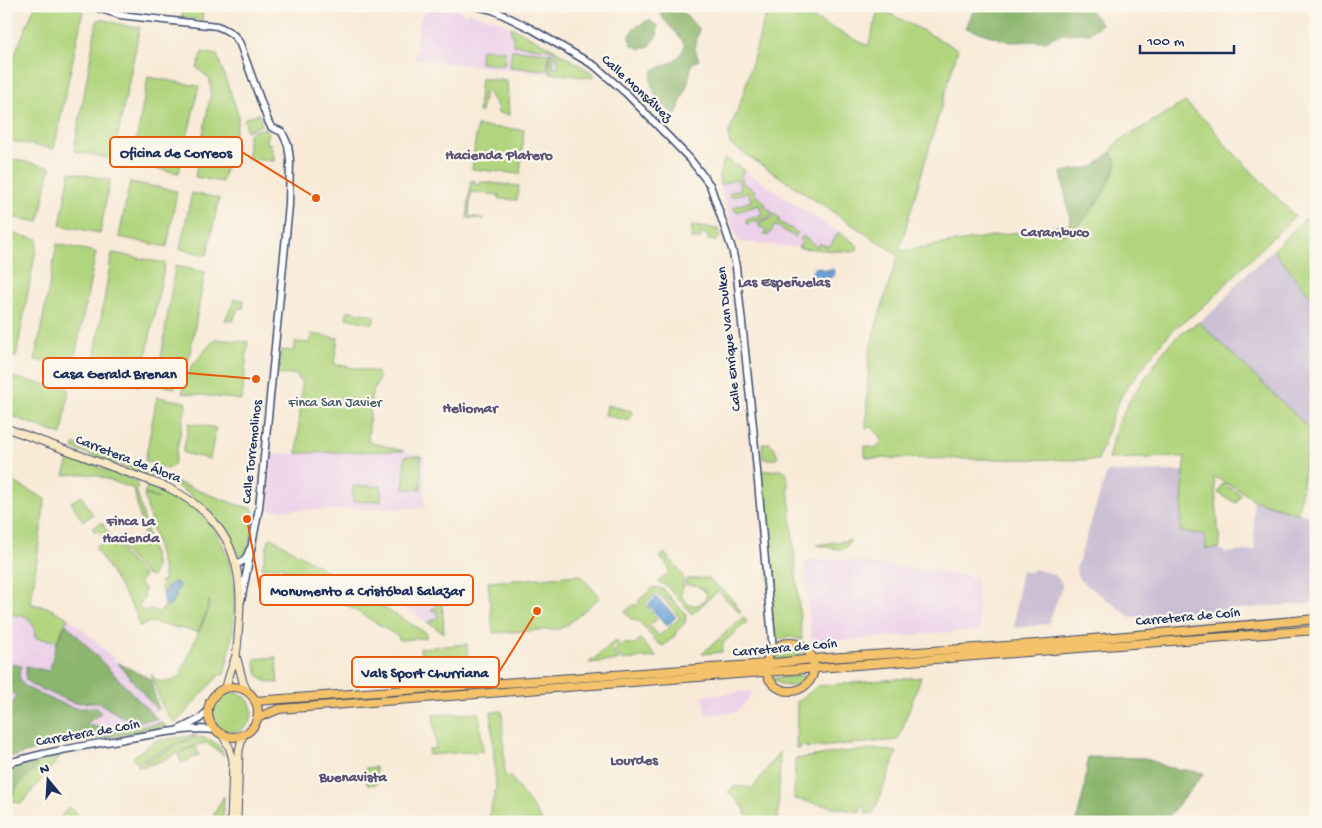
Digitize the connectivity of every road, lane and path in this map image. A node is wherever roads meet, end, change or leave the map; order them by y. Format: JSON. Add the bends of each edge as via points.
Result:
{"nodes":[{"id":1,"x":92,"y":6,"type":"edge"},
{"id":2,"x":476,"y":6,"type":"edge"},
{"id":3,"x":710,"y":185,"type":"joint"},
{"id":4,"x":6,"y":428,"type":"edge"},
{"id":5,"x":253,"y":544,"type":"junction"},
{"id":6,"x":236,"y":565,"type":"junction"},
{"id":7,"x":240,"y":606,"type":"junction"},
{"id":8,"x":1316,"y":618,"type":"edge"},
{"id":9,"x":1316,"y":630,"type":"edge"},
{"id":10,"x":773,"y":650,"type":"junction"},
{"id":11,"x":236,"y":654,"type":"junction"},
{"id":12,"x":813,"y":659,"type":"junction"},
{"id":13,"x":766,"y":668,"type":"junction"},
{"id":14,"x":814,"y":668,"type":"junction"},
{"id":15,"x":226,"y":688,"type":"junction"},
{"id":16,"x":247,"y":691,"type":"junction"},
{"id":17,"x":255,"y":701,"type":"junction"},
{"id":18,"x":208,"y":711,"type":"junction"},
{"id":19,"x":257,"y":718,"type":"junction"},
{"id":20,"x":175,"y":731,"type":"junction"},
{"id":21,"x":219,"y":732,"type":"junction"},
{"id":22,"x":242,"y":734,"type":"junction"},
{"id":23,"x":6,"y":764,"type":"edge"},
{"id":24,"x":231,"y":822,"type":"edge"},
{"id":25,"x":237,"y":822,"type":"edge"}],
"edges":[{"from":1,"to":5,"type":"street","name":"Calle Torremolinos","via":[[120,15],[217,26],[231,32],[237,38],[271,127],[282,132],[288,145],[289,205],[270,410]]},
{"from":2,"to":3,"type":"street","name":"Calle Monsálvez","via":[[512,18],[598,68],[664,131]]},
{"from":3,"to":10,"type":"street","name":"Calle Enrique Van Dulken","via":[[736,267]]},
{"from":4,"to":6,"type":"main road","name":"Carretera de Álora","via":[[142,477],[184,496],[214,522],[225,538]]},
{"from":5,"to":6,"type":"street","via":[[245,560]]},
{"from":5,"to":7,"type":"street","name":"Calle Torremolinos"},
{"from":6,"to":7,"type":"main road","name":"Carretera de Álora"},
{"from":7,"to":11,"type":"main road","name":"Calle Torremolinos"},
{"from":8,"to":12,"type":"main road","name":"Carretera de Coín","via":[[1036,644]]},
{"from":9,"to":14,"type":"main road"},
{"from":10,"to":12,"type":"main road","via":[[786,644],[798,644]]},
{"from":10,"to":13,"type":"main road"},
{"from":11,"to":15,"type":"main road","name":"Calle Torremolinos"},
{"from":11,"to":16,"type":"main road","name":"Calle Torremolinos"},
{"from":12,"to":13,"type":"main road","name":"Carretera de Coín"},
{"from":12,"to":14,"type":"main road"},
{"from":13,"to":14,"type":"main road"},
{"from":13,"to":14,"type":"main road","via":[[772,684],[789,692],[809,683]]},
{"from":13,"to":17,"type":"main road","name":"Carretera de Coín"},
{"from":13,"to":19,"type":"main road","via":[[279,709]]},
{"from":15,"to":16,"type":"main road"},
{"from":15,"to":18,"type":"main road","via":[[213,696]]},
{"from":16,"to":17,"type":"main road"},
{"from":17,"to":19,"type":"main road"},
{"from":18,"to":20,"type":"street","name":"Carretera de Coín","via":[[198,720]]},
{"from":18,"to":21,"type":"main road","via":[[210,722]]},
{"from":19,"to":22,"type":"main road","via":[[252,728]]},
{"from":20,"to":21,"type":"street","name":"Carretera de Coín","via":[[200,729]]},
{"from":20,"to":23,"type":"street","name":"Carretera de Coín","via":[[66,749]]},
{"from":21,"to":22,"type":"main road","via":[[229,736]]},
{"from":21,"to":24,"type":"main road","via":[[230,749],[233,761]]},
{"from":22,"to":25,"type":"main road"}]}
